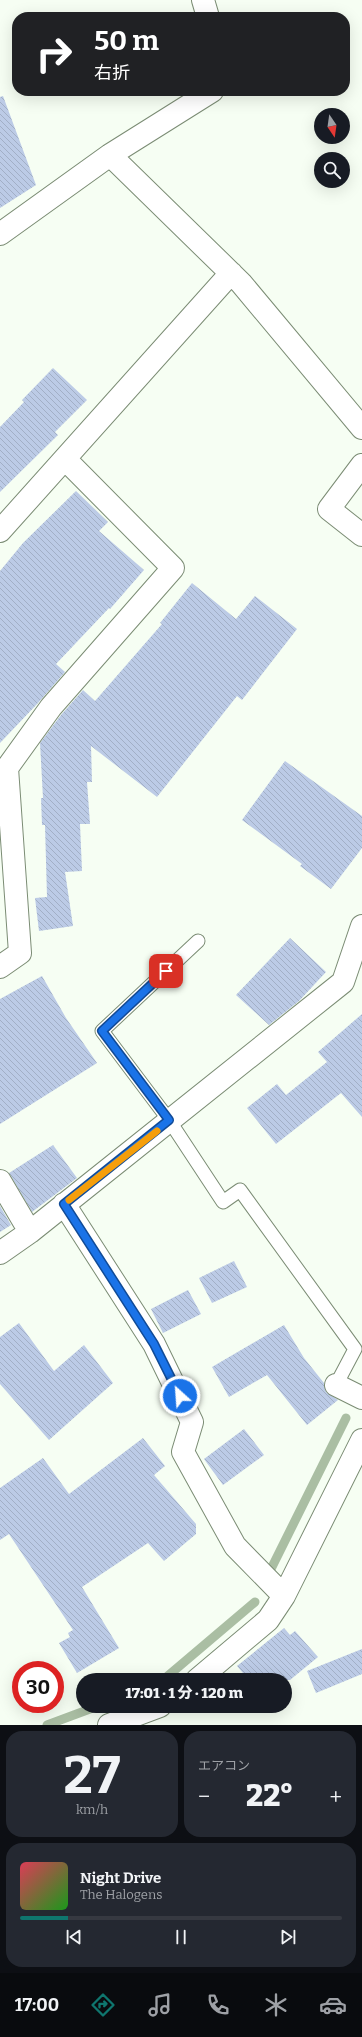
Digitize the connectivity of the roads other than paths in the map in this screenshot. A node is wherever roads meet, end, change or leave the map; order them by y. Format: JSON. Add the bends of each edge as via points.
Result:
{"nodes":[{"id":1,"x":203,"y":0,"type":"edge"},
{"id":2,"x":207,"y":12,"type":"edge"},
{"id":3,"x":204,"y":96,"type":"edge"},
{"id":4,"x":110,"y":155,"type":"junction"},
{"id":5,"x":0,"y":234,"type":"edge"},
{"id":6,"x":231,"y":273,"type":"junction"},
{"id":7,"x":362,"y":428,"type":"edge"},
{"id":8,"x":65,"y":459,"type":"junction"},
{"id":9,"x":362,"y":465,"type":"edge"},
{"id":10,"x":0,"y":531,"type":"edge"},
{"id":11,"x":362,"y":535,"type":"edge"},
{"id":12,"x":362,"y":926,"type":"edge"},
{"id":13,"x":198,"y":941,"type":"dead end"},
{"id":14,"x":0,"y":967,"type":"edge"},
{"id":15,"x":169,"y":1120,"type":"junction"},
{"id":16,"x":0,"y":1181,"type":"edge"},
{"id":17,"x":64,"y":1204,"type":"junction"},
{"id":18,"x":30,"y":1232,"type":"junction"},
{"id":19,"x":0,"y":1253,"type":"edge"},
{"id":20,"x":336,"y":1385,"type":"joint"},
{"id":21,"x":362,"y":1398,"type":"edge"},
{"id":22,"x":362,"y":1440,"type":"edge"},
{"id":23,"x":284,"y":1596,"type":"junction"},
{"id":24,"x":205,"y":1673,"type":"edge"},
{"id":25,"x":141,"y":1713,"type":"edge"},
{"id":26,"x":109,"y":1725,"type":"edge"}],
"edges":[{"from":1,"to":2,"type":"street"},
{"from":3,"to":4,"type":"street"},
{"from":4,"to":5,"type":"street"},
{"from":4,"to":6,"type":"street"},
{"from":6,"to":7,"type":"street"},
{"from":6,"to":8,"type":"street"},
{"from":8,"to":10,"type":"street"},
{"from":8,"to":14,"type":"street","via":[[172,568],[50,707],[7,768],[20,953]]},
{"from":9,"to":11,"type":"street","via":[[329,509]]},
{"from":12,"to":15,"type":"street","via":[[343,982]]},
{"from":13,"to":15,"type":"lane","via":[[102,1031]]},
{"from":15,"to":17,"type":"street"},
{"from":15,"to":20,"type":"lane","via":[[223,1202],[240,1190],[355,1349]]},
{"from":16,"to":18,"type":"street"},
{"from":17,"to":18,"type":"street"},
{"from":17,"to":23,"type":"street","via":[[154,1344],[192,1422],[183,1452],[235,1546]]},
{"from":18,"to":19,"type":"street"},
{"from":20,"to":21,"type":"street"},
{"from":22,"to":23,"type":"street"},
{"from":23,"to":24,"type":"street","via":[[268,1620]]},
{"from":25,"to":26,"type":"street"}]}
